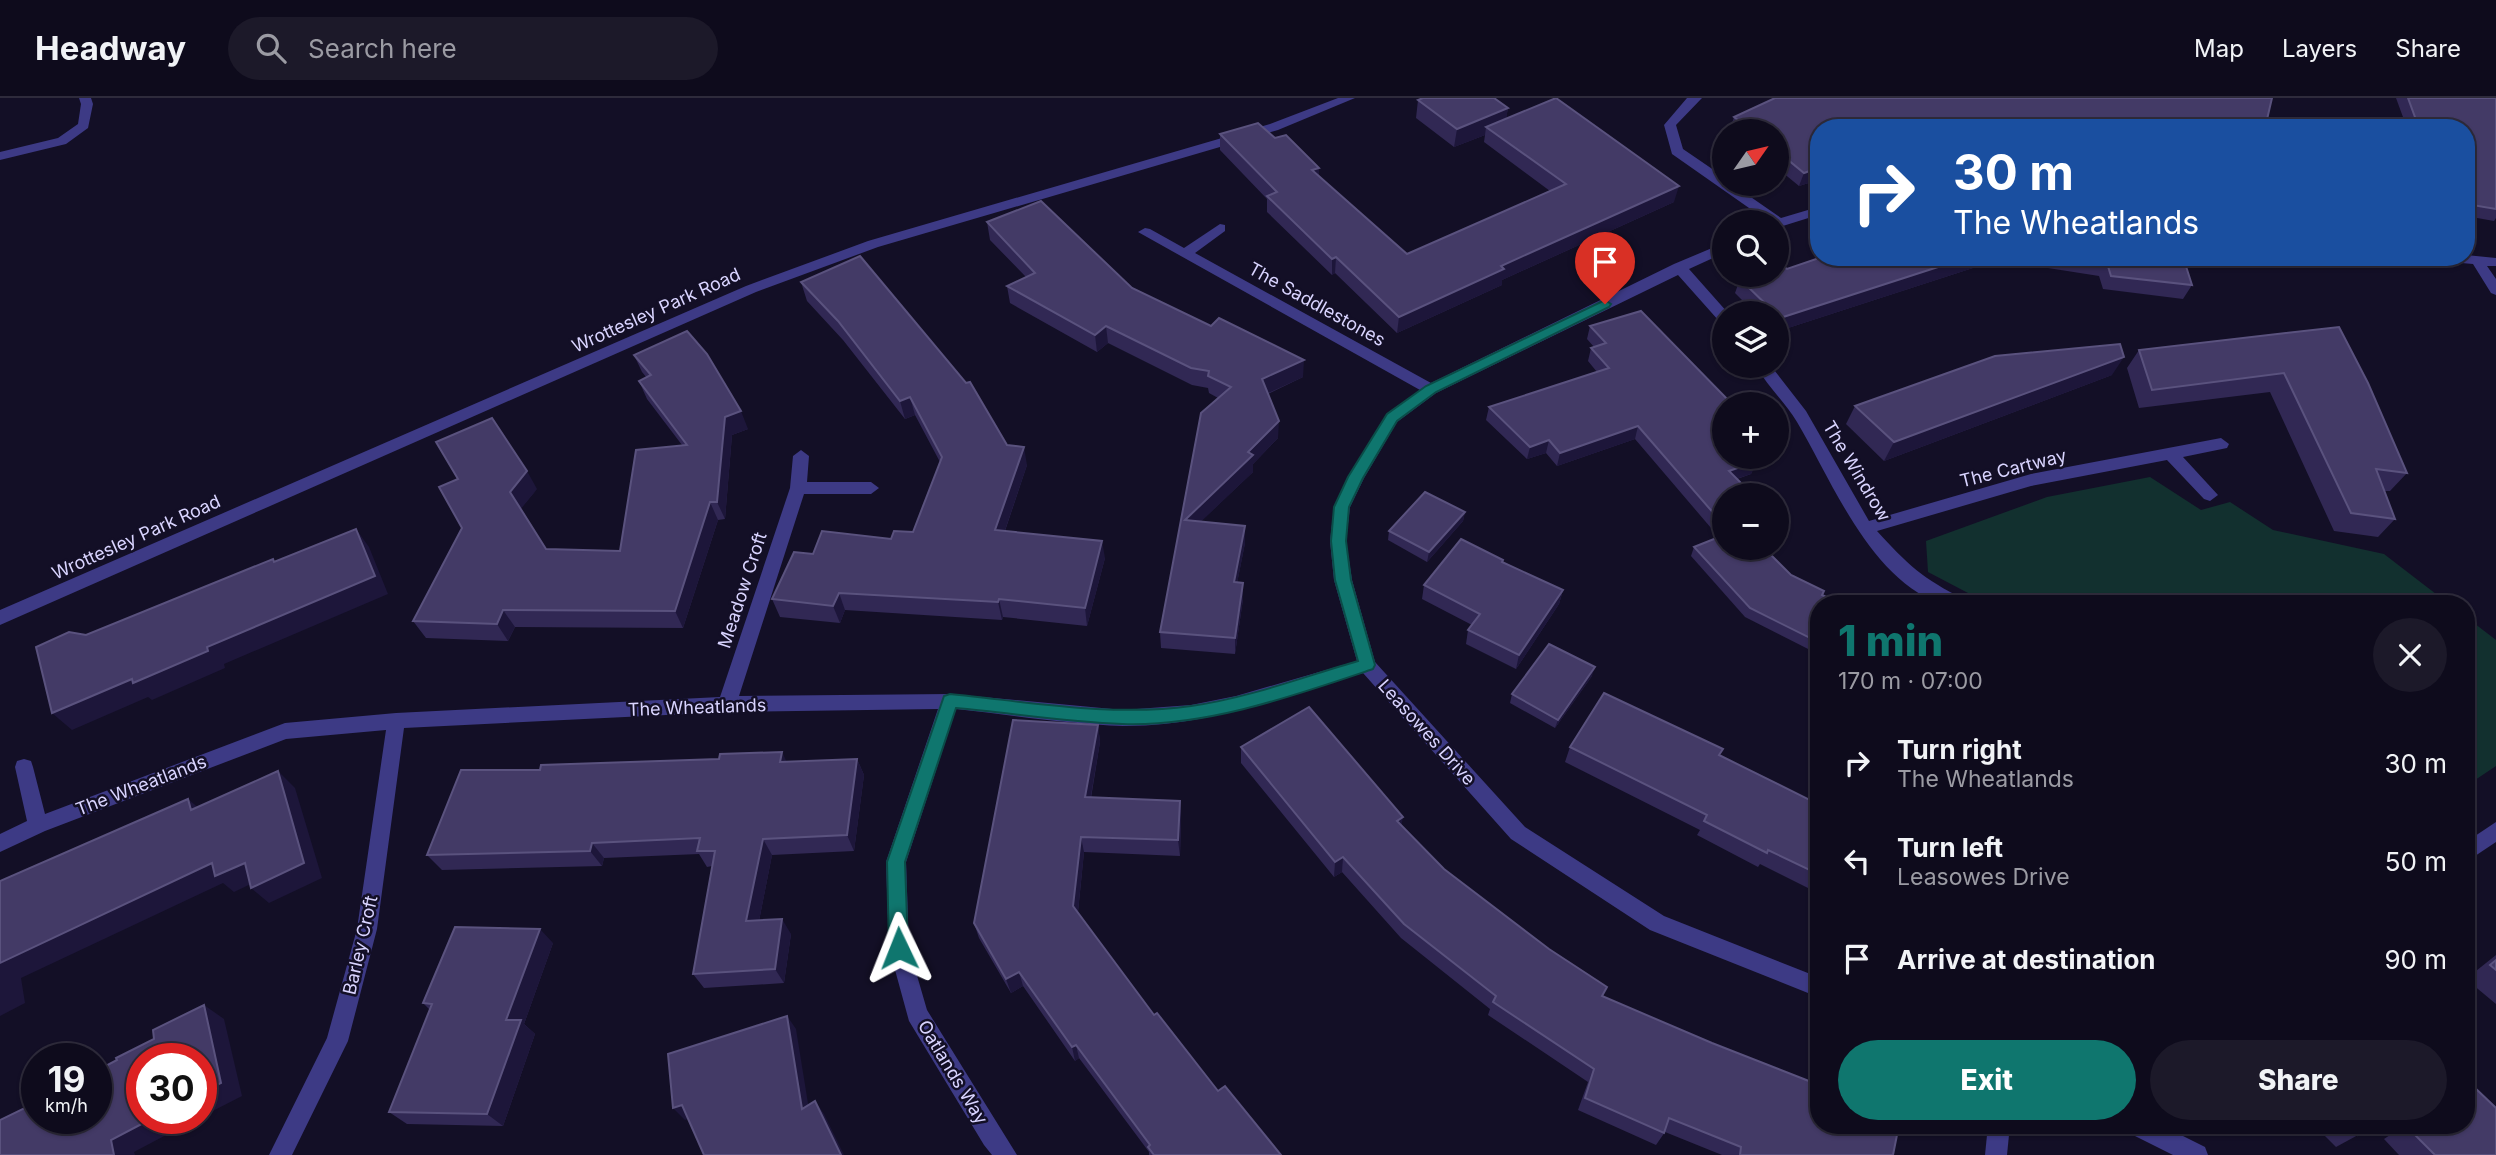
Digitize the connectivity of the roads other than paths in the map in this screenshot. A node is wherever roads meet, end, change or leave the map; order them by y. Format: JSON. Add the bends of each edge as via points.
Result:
{"nodes":[{"id":1,"x":85,"y":98,"type":"edge"},
{"id":2,"x":1349,"y":98,"type":"edge"},
{"id":3,"x":1696,"y":98,"type":"edge"},
{"id":4,"x":0,"y":156,"type":"edge"},
{"id":5,"x":1712,"y":175,"type":"edge"},
{"id":6,"x":1741,"y":196,"type":"edge"},
{"id":7,"x":1760,"y":210,"type":"edge"},
{"id":8,"x":1810,"y":213,"type":"edge"},
{"id":9,"x":1789,"y":220,"type":"edge"},
{"id":10,"x":1220,"y":228,"type":"dead end"},
{"id":11,"x":1145,"y":232,"type":"dead end"},
{"id":12,"x":1712,"y":252,"type":"edge"},
{"id":13,"x":1185,"y":254,"type":"junction"},
{"id":14,"x":2475,"y":262,"type":"edge"},
{"id":15,"x":2478,"y":262,"type":"junction"},
{"id":16,"x":2496,"y":262,"type":"edge"},
{"id":17,"x":1679,"y":267,"type":"junction"},
{"id":18,"x":2496,"y":290,"type":"edge"},
{"id":19,"x":1712,"y":304,"type":"edge"},
{"id":20,"x":1772,"y":378,"type":"edge"},
{"id":21,"x":1431,"y":389,"type":"junction"},
{"id":22,"x":2221,"y":444,"type":"dead end"},
{"id":23,"x":2171,"y":454,"type":"junction"},
{"id":24,"x":801,"y":456,"type":"dead end"},
{"id":25,"x":798,"y":488,"type":"junction"},
{"id":26,"x":871,"y":488,"type":"dead end"},
{"id":27,"x":2210,"y":495,"type":"dead end"},
{"id":28,"x":1865,"y":527,"type":"junction"},
{"id":29,"x":1940,"y":595,"type":"edge"},
{"id":30,"x":0,"y":618,"type":"edge"},
{"id":31,"x":1367,"y":665,"type":"junction"},
{"id":32,"x":950,"y":701,"type":"junction"},
{"id":33,"x":727,"y":704,"type":"junction"},
{"id":34,"x":396,"y":721,"type":"junction"},
{"id":35,"x":24,"y":767,"type":"dead end"},
{"id":36,"x":38,"y":825,"type":"junction"},
{"id":37,"x":2496,"y":831,"type":"edge"},
{"id":38,"x":0,"y":843,"type":"edge"},
{"id":39,"x":2475,"y":845,"type":"edge"},
{"id":40,"x":1810,"y":983,"type":"edge"},
{"id":41,"x":1998,"y":1134,"type":"edge"},
{"id":42,"x":2155,"y":1134,"type":"edge"},
{"id":43,"x":280,"y":1155,"type":"edge"},
{"id":44,"x":1006,"y":1155,"type":"edge"},
{"id":45,"x":1996,"y":1155,"type":"edge"},
{"id":46,"x":2197,"y":1155,"type":"edge"}],
"edges":[{"from":1,"to":4,"type":"street","via":[[84,125],[62,141]]},
{"from":2,"to":30,"type":"street","name":"Wrottesley Park Road","via":[[1274,127],[873,244],[751,289]]},
{"from":3,"to":5,"type":"street","via":[[1670,125],[1678,151]]},
{"from":6,"to":7,"type":"street"},
{"from":8,"to":9,"type":"street"},
{"from":10,"to":13,"type":"street"},
{"from":11,"to":13,"type":"street","name":"The Saddlestones"},
{"from":12,"to":17,"type":"street","name":"Leasowes Drive"},
{"from":13,"to":21,"type":"street","name":"The Saddlestones"},
{"from":14,"to":15,"type":"street"},
{"from":15,"to":16,"type":"street"},
{"from":15,"to":18,"type":"street"},
{"from":17,"to":19,"type":"street"},
{"from":17,"to":21,"type":"street","name":"Leasowes Drive"},
{"from":20,"to":28,"type":"street","name":"The Windrow","via":[[1801,415]]},
{"from":21,"to":31,"type":"street","name":"Leasowes Drive","via":[[1392,418],[1342,507],[1338,541],[1343,580]]},
{"from":22,"to":23,"type":"street","name":"The Cartway"},
{"from":23,"to":27,"type":"street"},
{"from":23,"to":28,"type":"street","name":"The Cartway","via":[[2031,480]]},
{"from":24,"to":25,"type":"street","name":"Meadow Croft"},
{"from":25,"to":26,"type":"street"},
{"from":25,"to":33,"type":"street","name":"Meadow Croft"},
{"from":28,"to":29,"type":"street","name":"The Windrow","via":[[1903,571]]},
{"from":31,"to":32,"type":"street","name":"The Wheatlands","via":[[1191,713],[1123,718]]},
{"from":31,"to":40,"type":"street","name":"Leasowes Drive","via":[[1518,833],[1657,923]]},
{"from":32,"to":33,"type":"street","name":"The Wheatlands"},
{"from":32,"to":44,"type":"street","name":"Oatlands Way","via":[[896,862],[899,948],[917,1014]]},
{"from":33,"to":34,"type":"street","name":"The Wheatlands"},
{"from":34,"to":36,"type":"street","name":"The Wheatlands","via":[[285,731]]},
{"from":34,"to":43,"type":"street","name":"Barley Croft","via":[[367,929],[337,1041]]},
{"from":35,"to":36,"type":"street"},
{"from":36,"to":38,"type":"street","name":"The Wheatlands"},
{"from":37,"to":39,"type":"street"},
{"from":41,"to":45,"type":"street"},
{"from":42,"to":46,"type":"street"}]}
